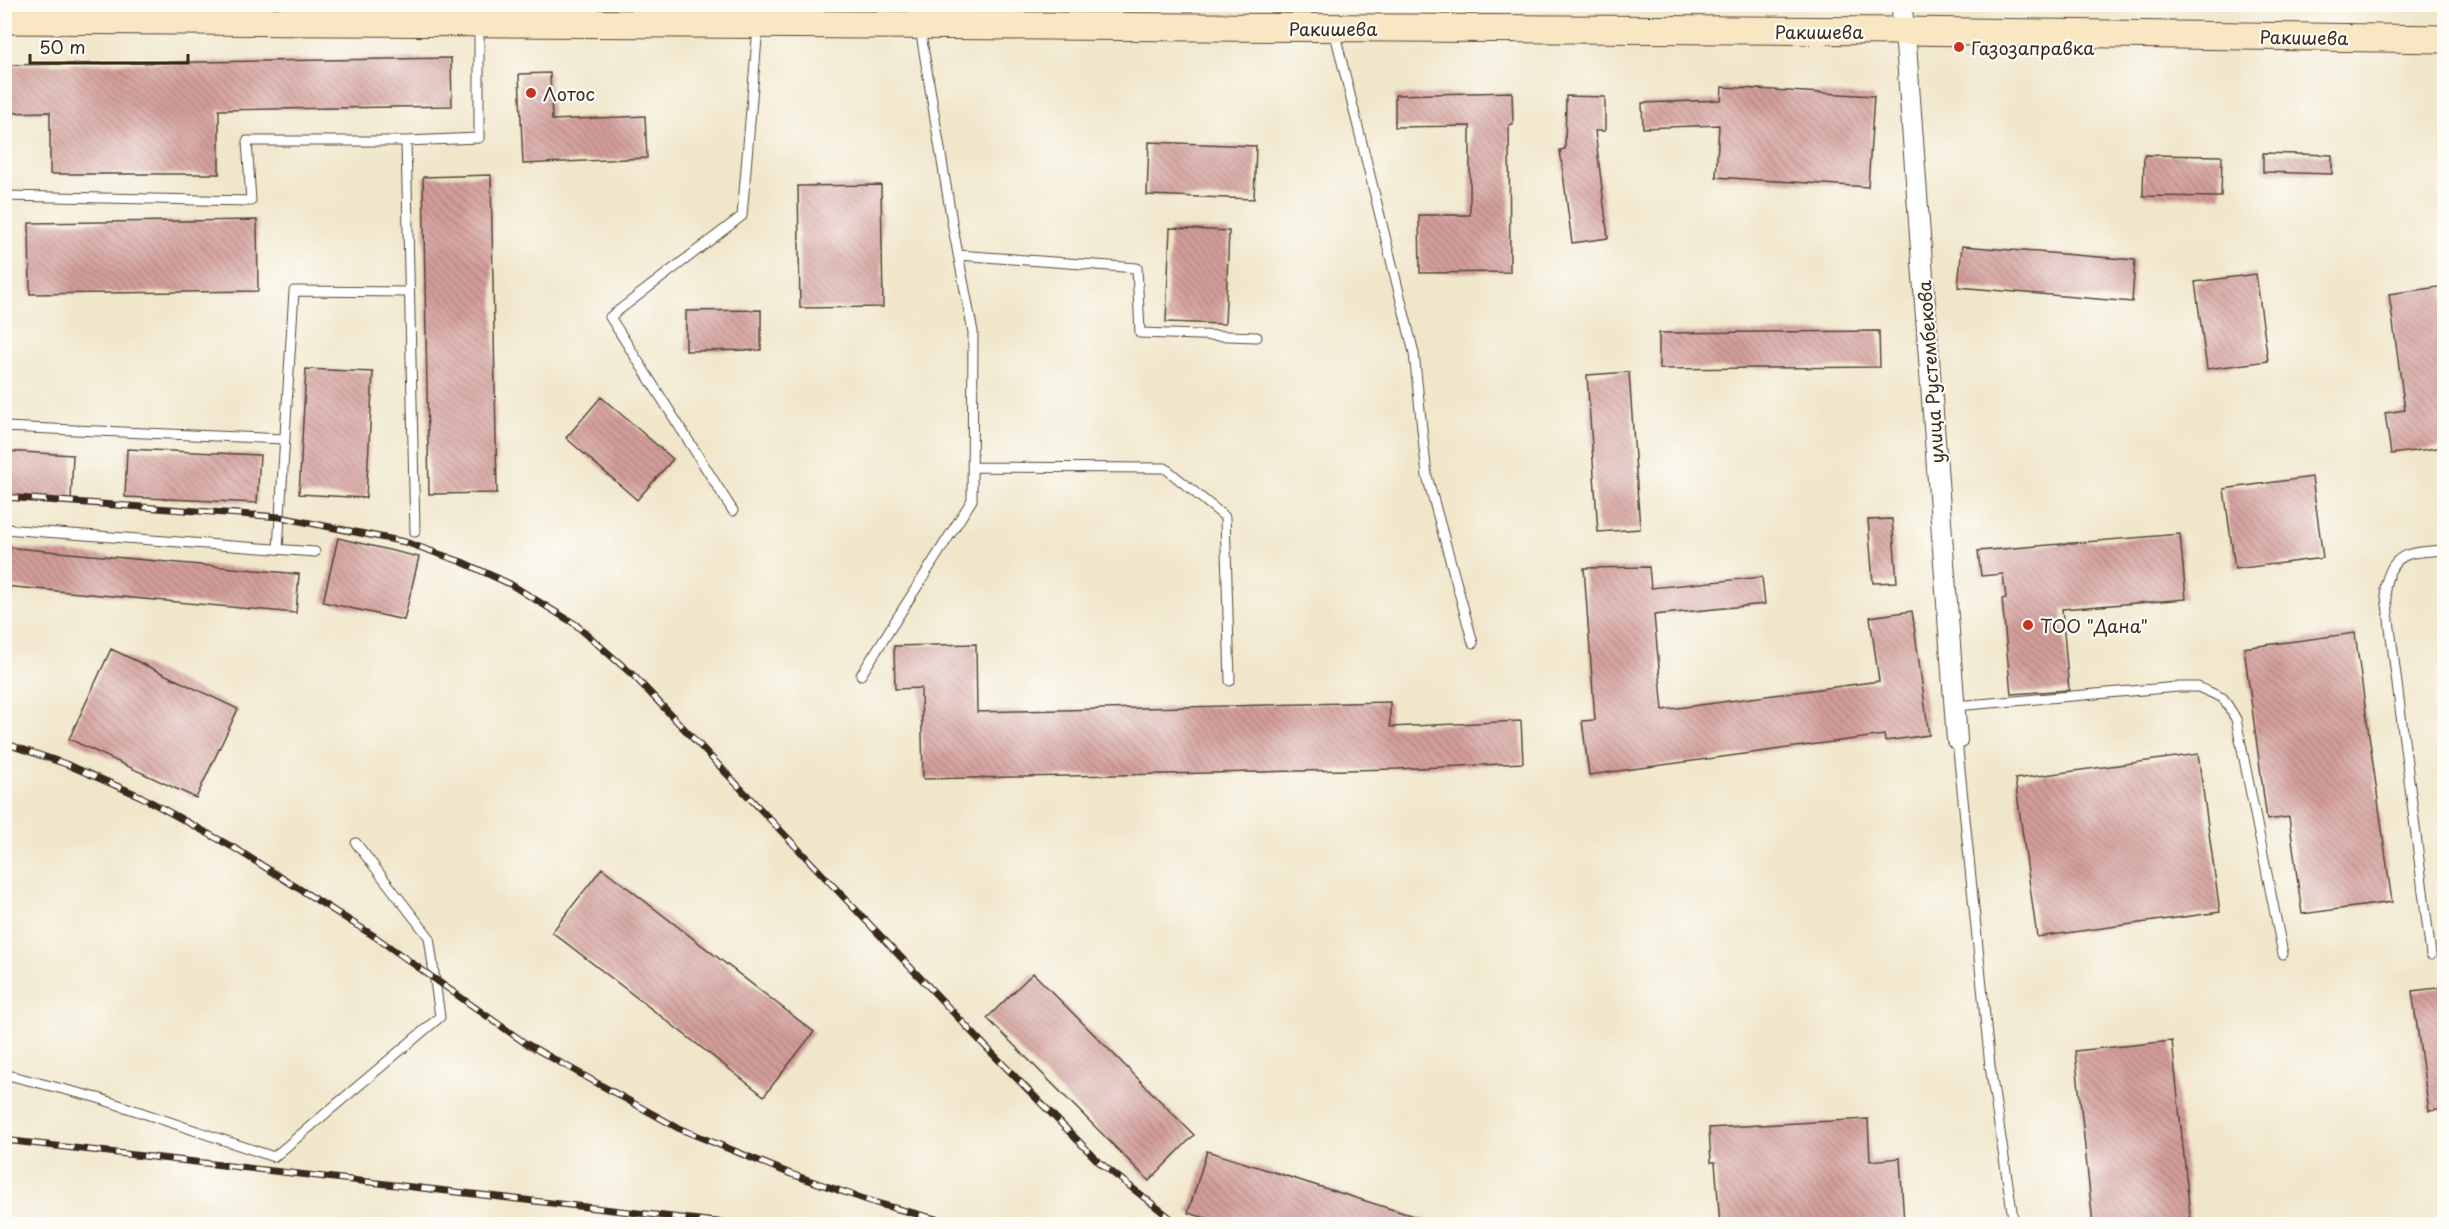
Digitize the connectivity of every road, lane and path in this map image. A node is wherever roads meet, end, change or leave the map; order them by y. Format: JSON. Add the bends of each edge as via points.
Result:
{"nodes":[{"id":1,"x":1901,"y":4,"type":"edge"},
{"id":2,"x":4,"y":20,"type":"edge"},
{"id":3,"x":479,"y":23,"type":"junction"},
{"id":4,"x":758,"y":25,"type":"junction"},
{"id":5,"x":920,"y":26,"type":"junction"},
{"id":6,"x":1334,"y":28,"type":"junction"},
{"id":7,"x":1905,"y":31,"type":"junction"},
{"id":8,"x":2445,"y":39,"type":"edge"},
{"id":9,"x":406,"y":141,"type":"junction"},
{"id":10,"x":4,"y":196,"type":"edge"},
{"id":11,"x":958,"y":255,"type":"junction"},
{"id":12,"x":410,"y":292,"type":"junction"},
{"id":13,"x":1257,"y":337,"type":"dead end"},
{"id":14,"x":4,"y":428,"type":"edge"},
{"id":15,"x":285,"y":439,"type":"junction"},
{"id":16,"x":973,"y":467,"type":"junction"},
{"id":17,"x":733,"y":511,"type":"dead end"},
{"id":18,"x":4,"y":529,"type":"edge"},
{"id":19,"x":414,"y":532,"type":"dead end"},
{"id":20,"x":278,"y":549,"type":"junction"},
{"id":21,"x":2445,"y":550,"type":"edge"},
{"id":22,"x":315,"y":552,"type":"dead end"},
{"id":23,"x":1473,"y":643,"type":"dead end"},
{"id":24,"x":861,"y":675,"type":"dead end"},
{"id":25,"x":1230,"y":681,"type":"dead end"},
{"id":26,"x":1955,"y":706,"type":"junction"},
{"id":27,"x":1957,"y":740,"type":"joint"},
{"id":28,"x":356,"y":843,"type":"dead end"},
{"id":29,"x":2283,"y":954,"type":"dead end"},
{"id":30,"x":2431,"y":955,"type":"dead end"},
{"id":31,"x":4,"y":1074,"type":"edge"},
{"id":32,"x":2014,"y":1224,"type":"edge"}],
"edges":[{"from":1,"to":7,"type":"street","name":"улица Рустембекова"},
{"from":2,"to":3,"type":"street","name":"Ракишева"},
{"from":3,"to":4,"type":"street","name":"Ракишева"},
{"from":3,"to":9,"type":"lane","via":[[479,138]]},
{"from":4,"to":5,"type":"street","name":"Ракишева"},
{"from":4,"to":17,"type":"lane","via":[[742,216],[610,318]]},
{"from":5,"to":6,"type":"street","name":"Ракишева"},
{"from":5,"to":11,"type":"lane"},
{"from":6,"to":7,"type":"street","name":"Ракишева"},
{"from":6,"to":23,"type":"lane","via":[[1414,353],[1427,476]]},
{"from":7,"to":8,"type":"street","name":"Ракишева"},
{"from":7,"to":26,"type":"street","name":"улица Рустембекова"},
{"from":9,"to":10,"type":"lane","via":[[247,141],[250,201]]},
{"from":9,"to":12,"type":"lane"},
{"from":11,"to":13,"type":"lane","via":[[1137,268],[1140,333]]},
{"from":11,"to":16,"type":"lane","via":[[973,332]]},
{"from":12,"to":15,"type":"lane","via":[[294,291]]},
{"from":12,"to":19,"type":"lane"},
{"from":14,"to":15,"type":"lane"},
{"from":15,"to":20,"type":"lane"},
{"from":16,"to":24,"type":"lane","via":[[972,500]]},
{"from":16,"to":25,"type":"lane","via":[[1165,468],[1225,517]]},
{"from":18,"to":20,"type":"lane"},
{"from":20,"to":22,"type":"lane"},
{"from":21,"to":30,"type":"lane","via":[[2398,558],[2388,570],[2385,588]]},
{"from":26,"to":27,"type":"street","name":"улица Рустембекова"},
{"from":26,"to":29,"type":"lane","via":[[2178,687],[2198,687],[2223,698],[2236,719]]},
{"from":27,"to":32,"type":"lane","via":[[1990,1066]]},
{"from":28,"to":31,"type":"lane","via":[[429,937],[440,1017],[274,1157],[98,1098]]}]}
